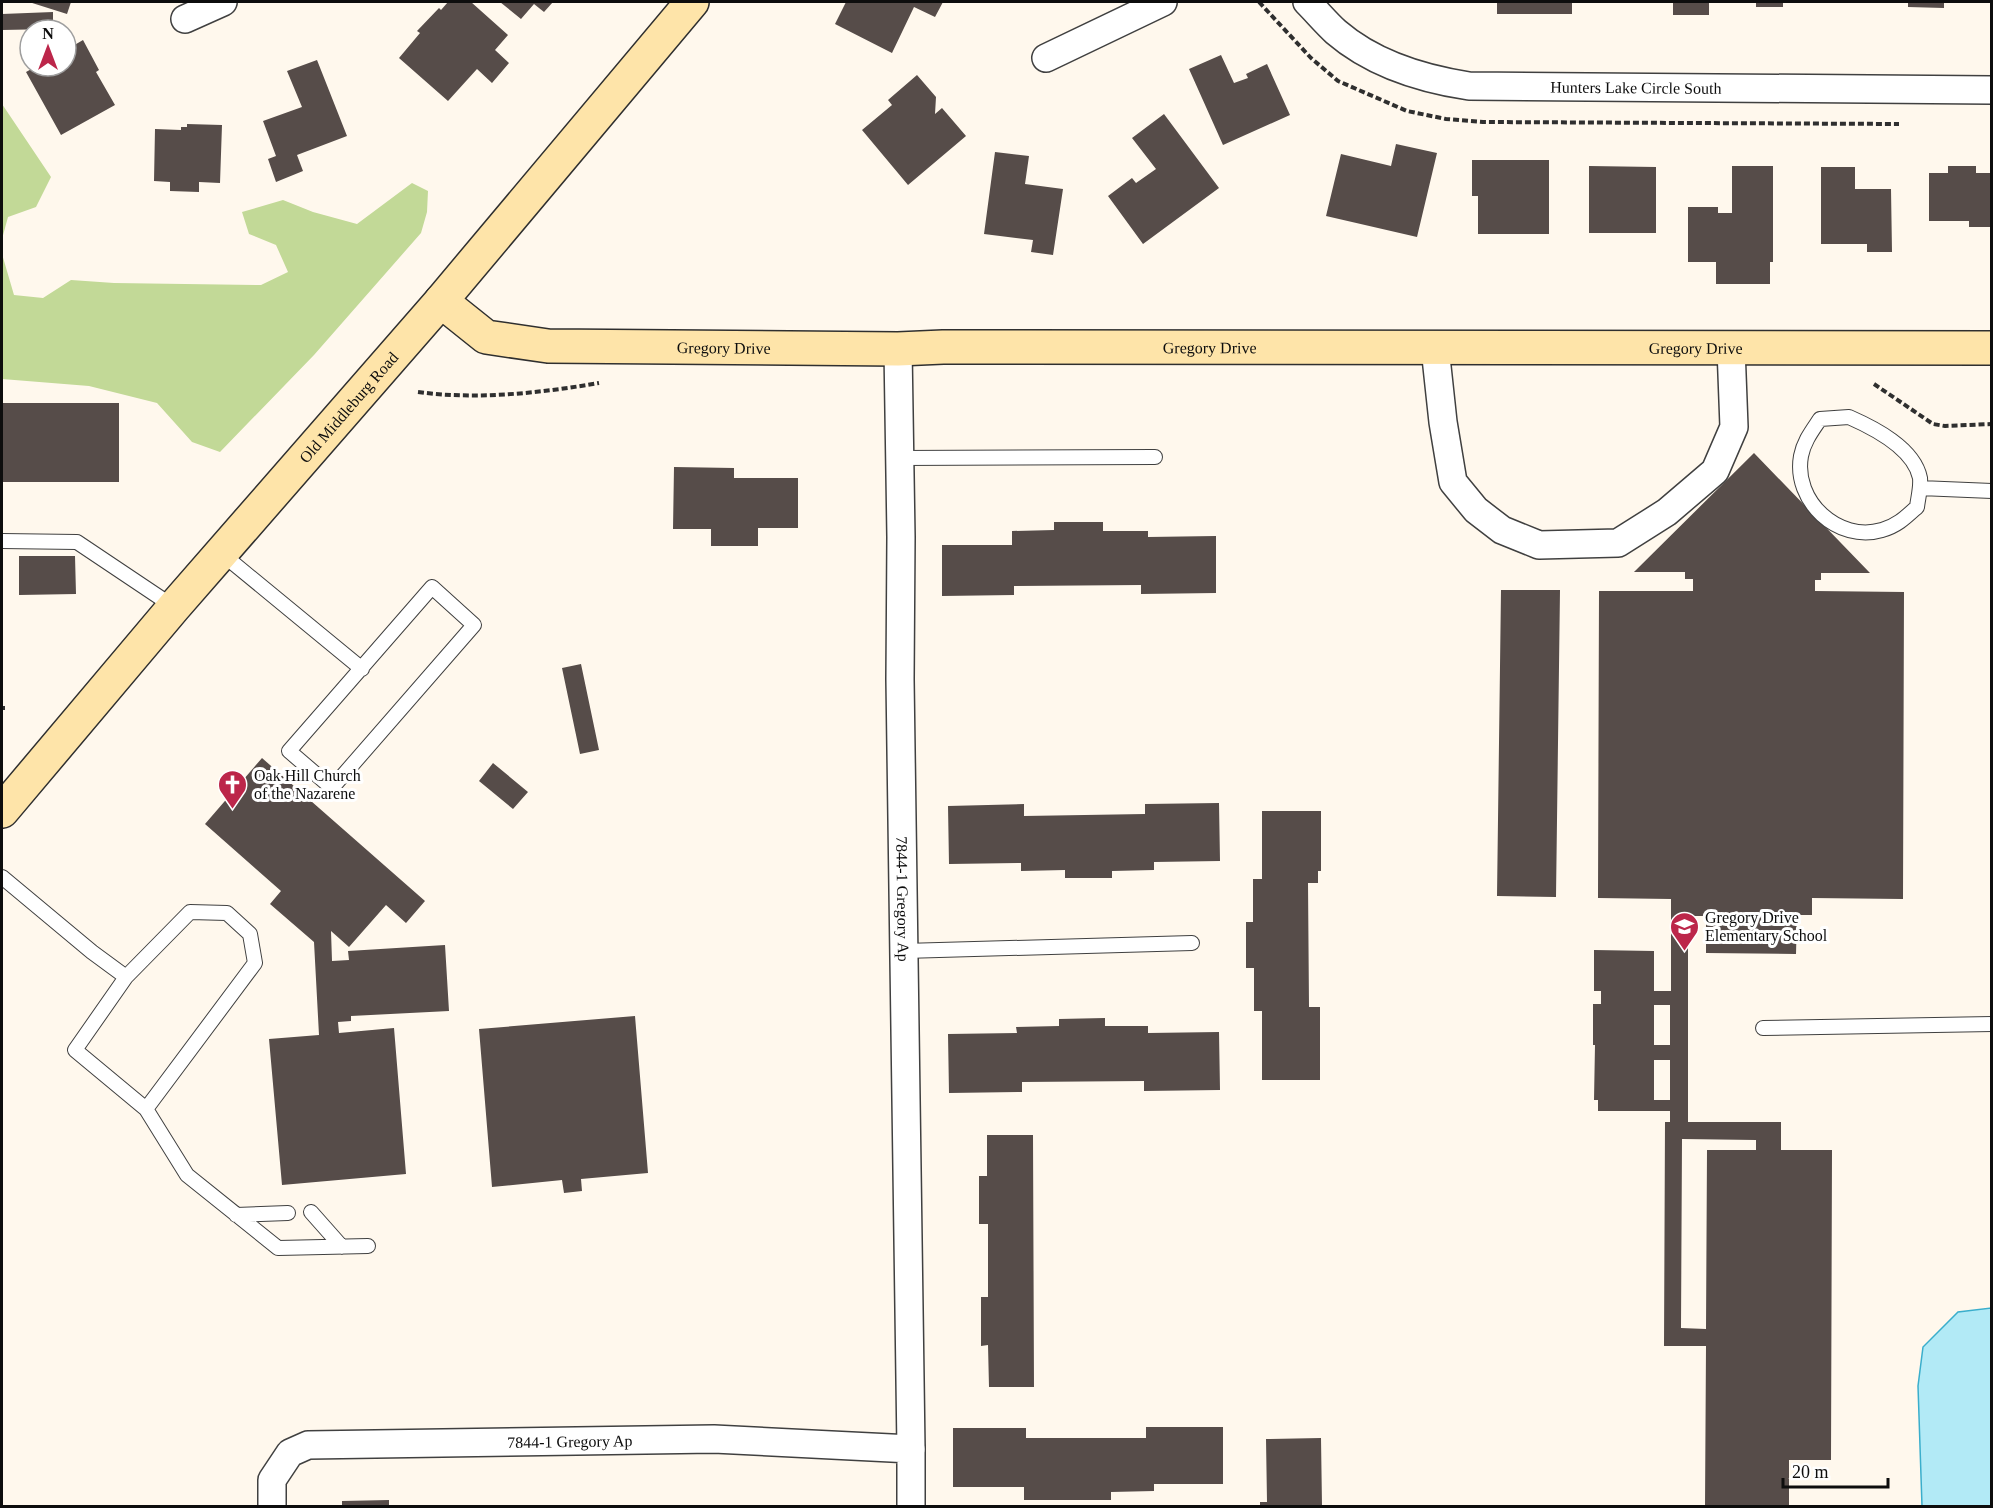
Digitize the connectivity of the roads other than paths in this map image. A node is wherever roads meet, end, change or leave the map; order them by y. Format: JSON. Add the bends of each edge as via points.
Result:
{"nodes":[{"id":1,"x":223,"y":2,"type":"edge"},
{"id":2,"x":692,"y":2,"type":"edge"},
{"id":3,"x":1163,"y":2,"type":"edge"},
{"id":4,"x":1307,"y":2,"type":"edge"},
{"id":5,"x":185,"y":19,"type":"dead end"},
{"id":6,"x":1046,"y":58,"type":"dead end"},
{"id":7,"x":1992,"y":90,"type":"edge"},
{"id":8,"x":441,"y":301,"type":"junction"},
{"id":9,"x":1435,"y":348,"type":"junction"},
{"id":10,"x":1731,"y":348,"type":"junction"},
{"id":11,"x":1992,"y":348,"type":"edge"},
{"id":12,"x":898,"y":349,"type":"junction"},
{"id":13,"x":1155,"y":457,"type":"dead end"},
{"id":14,"x":899,"y":458,"type":"junction"},
{"id":15,"x":1920,"y":488,"type":"junction"},
{"id":16,"x":1992,"y":491,"type":"edge"},
{"id":17,"x":2,"y":541,"type":"edge"},
{"id":18,"x":221,"y":553,"type":"junction"},
{"id":19,"x":174,"y":607,"type":"junction"},
{"id":20,"x":362,"y":669,"type":"junction"},
{"id":21,"x":2,"y":811,"type":"edge"},
{"id":22,"x":2,"y":876,"type":"edge"},
{"id":23,"x":1192,"y":943,"type":"dead end"},
{"id":24,"x":904,"y":951,"type":"junction"},
{"id":25,"x":126,"y":977,"type":"junction"},
{"id":26,"x":1992,"y":1024,"type":"edge"},
{"id":27,"x":1763,"y":1028,"type":"dead end"},
{"id":28,"x":146,"y":1108,"type":"junction"},
{"id":29,"x":311,"y":1212,"type":"dead end"},
{"id":30,"x":288,"y":1213,"type":"dead end"},
{"id":31,"x":236,"y":1215,"type":"junction"},
{"id":32,"x":342,"y":1246,"type":"junction"},
{"id":33,"x":368,"y":1246,"type":"dead end"},
{"id":34,"x":911,"y":1449,"type":"junction"},
{"id":35,"x":272,"y":1506,"type":"edge"},
{"id":36,"x":911,"y":1506,"type":"edge"}],
"edges":[{"from":1,"to":5,"type":"street"},
{"from":2,"to":8,"type":"street","name":"Old Middleburg Road"},
{"from":3,"to":6,"type":"street"},
{"from":4,"to":7,"type":"street","name":"Hunters Lake Circle South","via":[[1337,33],[1377,60],[1441,82],[1468,86]]},
{"from":8,"to":12,"type":"street","name":"Gregory Drive","via":[[486,337],[548,346]]},
{"from":8,"to":18,"type":"street","name":"Old Middleburg Road"},
{"from":9,"to":10,"type":"street","name":"Gregory Drive"},
{"from":9,"to":10,"type":"street","via":[[1453,482],[1476,510],[1502,530],[1539,545],[1618,543],[1667,512],[1715,471],[1734,427]]},
{"from":9,"to":12,"type":"street","name":"Gregory Drive"},
{"from":10,"to":11,"type":"street","name":"Gregory Drive"},
{"from":12,"to":14,"type":"street","name":"7844-1 Gregory Ap"},
{"from":13,"to":14,"type":"lane"},
{"from":14,"to":24,"type":"street","name":"7844-1 Gregory Ap"},
{"from":15,"to":15,"type":"lane","via":[[1917,507],[1901,521],[1882,530],[1860,532],[1839,527],[1821,515],[1808,499],[1801,478],[1807,436],[1820,420],[1849,417],[1876,429],[1911,460],[1920,476]]},
{"from":15,"to":16,"type":"lane"},
{"from":17,"to":19,"type":"lane","via":[[77,542]]},
{"from":18,"to":19,"type":"street","name":"Old Middleburg Road"},
{"from":18,"to":20,"type":"lane"},
{"from":19,"to":21,"type":"street","name":"Old Middleburg Road"},
{"from":20,"to":20,"type":"lane","via":[[289,752],[332,788],[474,625],[432,587]]},
{"from":22,"to":25,"type":"lane"},
{"from":23,"to":24,"type":"lane"},
{"from":24,"to":34,"type":"street","name":"7844-1 Gregory Ap"},
{"from":25,"to":28,"type":"lane","via":[[75,1050]]},
{"from":25,"to":28,"type":"lane","via":[[190,912],[227,913],[250,934],[255,963]]},
{"from":26,"to":27,"type":"lane"},
{"from":28,"to":31,"type":"lane","via":[[187,1176]]},
{"from":29,"to":32,"type":"lane"},
{"from":30,"to":31,"type":"lane"},
{"from":31,"to":32,"type":"lane","via":[[278,1248]]},
{"from":32,"to":33,"type":"lane"},
{"from":34,"to":35,"type":"street","name":"7844-1 Gregory Ap","via":[[714,1439],[308,1444],[291,1453],[272,1480]]},
{"from":34,"to":36,"type":"street","name":"7844-1 Gregory Ap"}]}
